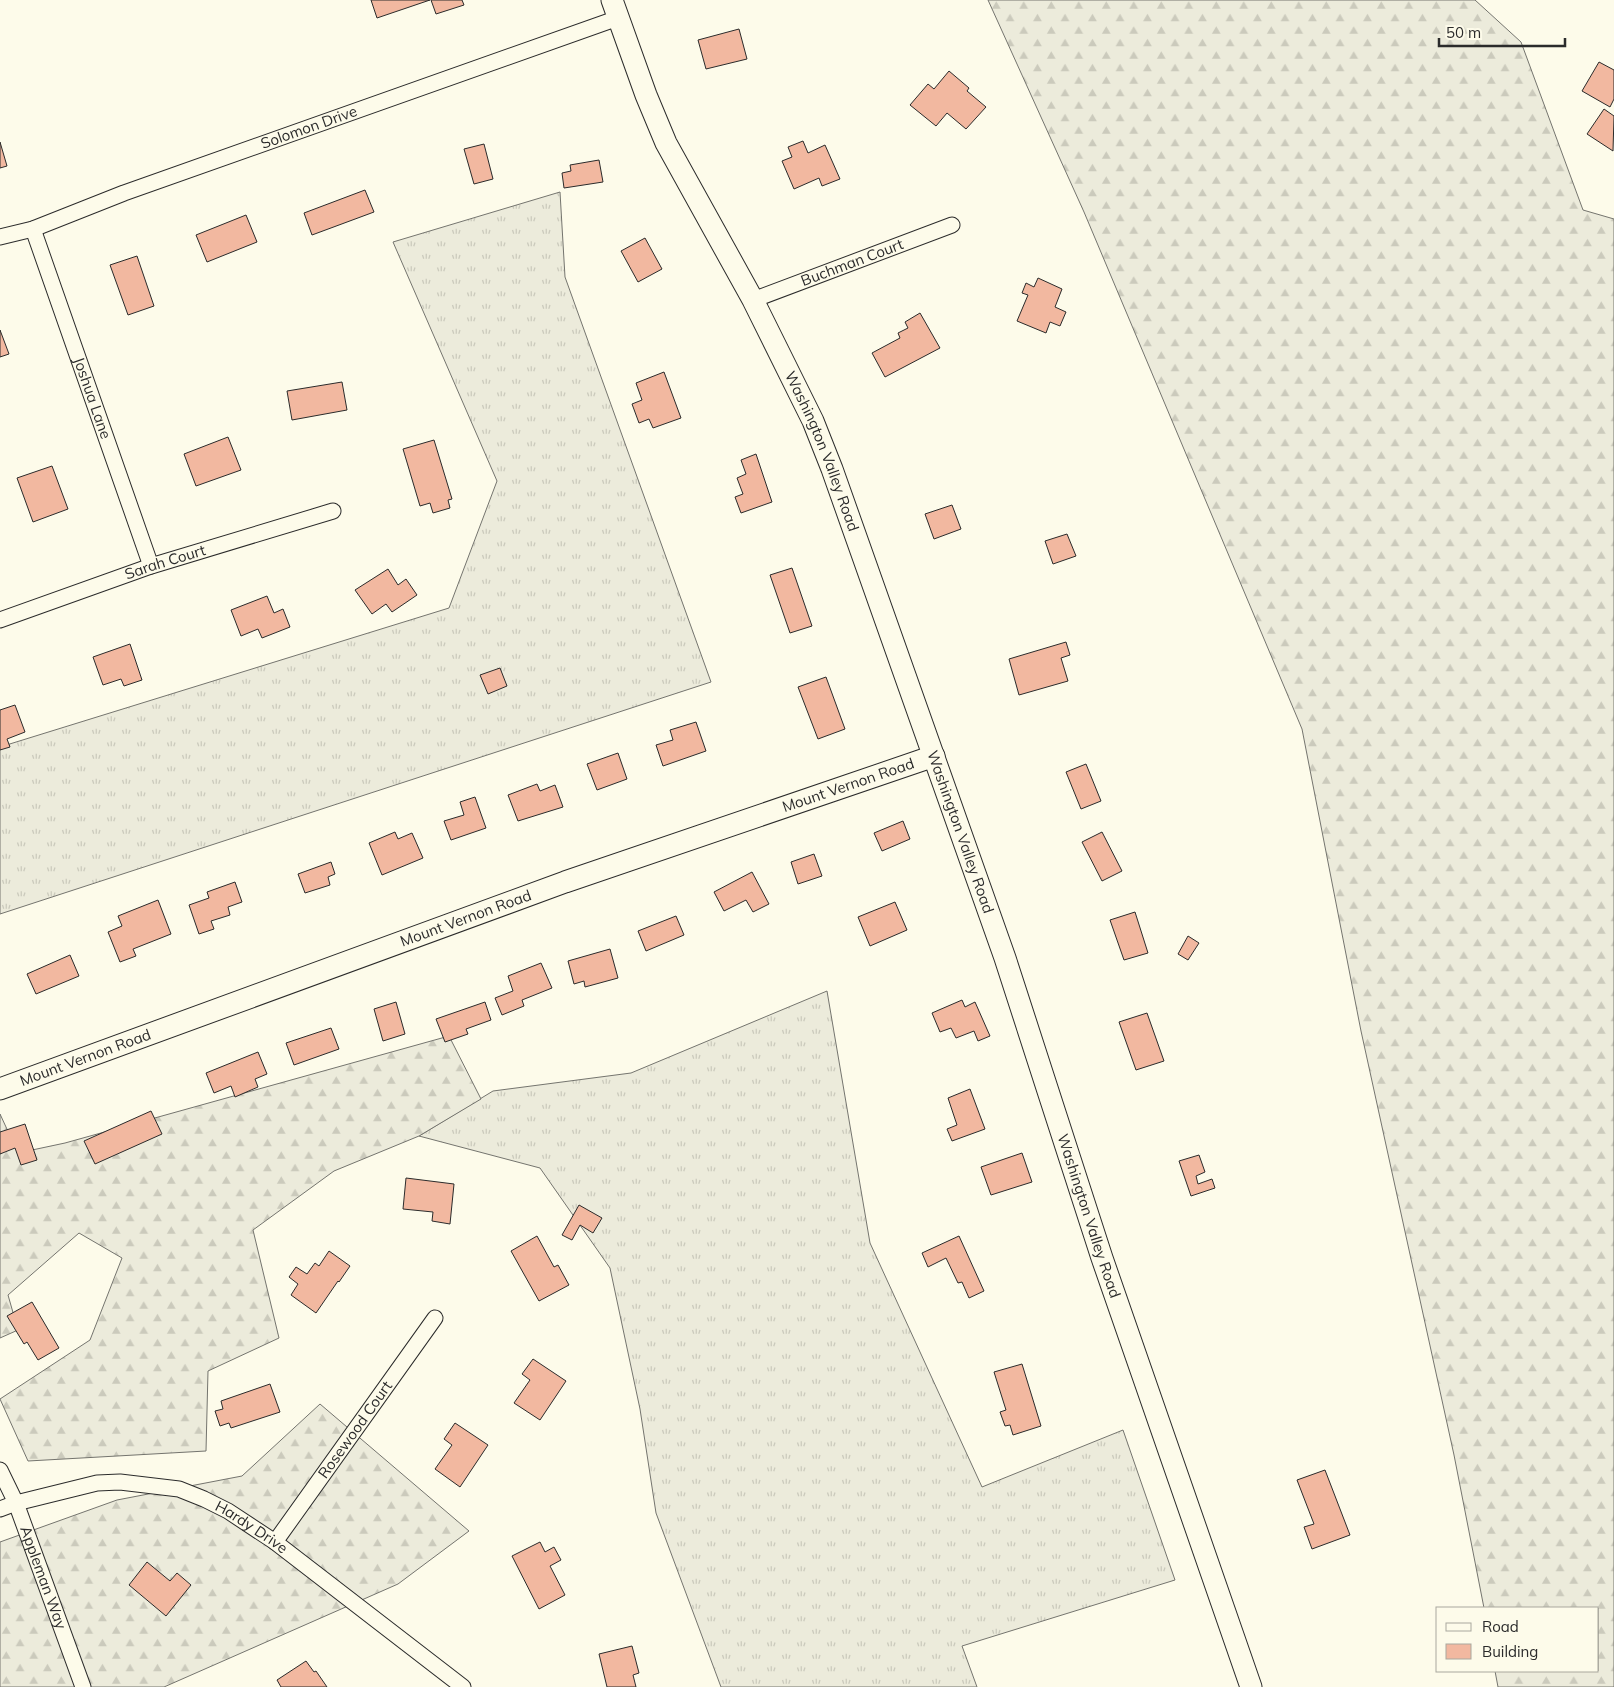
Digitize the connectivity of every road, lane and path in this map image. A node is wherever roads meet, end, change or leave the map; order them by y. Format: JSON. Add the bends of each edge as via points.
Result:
{"nodes":[{"id":1,"x":615,"y":9,"type":"edge"},
{"id":2,"x":952,"y":225,"type":"dead end"},
{"id":3,"x":33,"y":229,"type":"junction"},
{"id":4,"x":0,"y":237,"type":"edge"},
{"id":5,"x":753,"y":300,"type":"junction"},
{"id":6,"x":333,"y":511,"type":"dead end"},
{"id":7,"x":152,"y":566,"type":"junction"},
{"id":8,"x":0,"y":620,"type":"edge"},
{"id":9,"x":934,"y":756,"type":"junction"},
{"id":10,"x":0,"y":1089,"type":"edge"},
{"id":11,"x":436,"y":1318,"type":"dead end"},
{"id":12,"x":0,"y":1470,"type":"edge"},
{"id":13,"x":16,"y":1503,"type":"junction"},
{"id":14,"x":0,"y":1509,"type":"edge"},
{"id":15,"x":276,"y":1542,"type":"junction"},
{"id":16,"x":83,"y":1687,"type":"edge"},
{"id":17,"x":464,"y":1687,"type":"edge"},
{"id":18,"x":1251,"y":1687,"type":"edge"}],
"edges":[{"from":1,"to":3,"type":"street","name":"Solomon Drive"},
{"from":1,"to":5,"type":"street","name":"Washington Valley Road","via":[[666,143]]},
{"from":2,"to":5,"type":"street","name":"Buchman Court"},
{"from":3,"to":4,"type":"street","name":"Solomon Drive"},
{"from":3,"to":7,"type":"street","name":"Joshua Lane"},
{"from":5,"to":9,"type":"street","name":"Washington Valley Road","via":[[813,421]]},
{"from":6,"to":7,"type":"street","name":"Sarah Court"},
{"from":7,"to":8,"type":"street","name":"Sarah Court"},
{"from":9,"to":10,"type":"street","name":"Mount Vernon Road","via":[[566,882]]},
{"from":9,"to":18,"type":"street","name":"Washington Valley Road","via":[[1005,958],[1102,1258]]},
{"from":11,"to":15,"type":"street","name":"Rosewood Court"},
{"from":12,"to":13,"type":"street","name":"Appleman Way"},
{"from":13,"to":14,"type":"street","name":"Hardy Drive"},
{"from":13,"to":15,"type":"street","name":"Hardy Drive","via":[[97,1483],[179,1489],[228,1512]]},
{"from":13,"to":16,"type":"street","name":"Appleman Way"},
{"from":15,"to":17,"type":"street","name":"Hardy Drive"}]}
